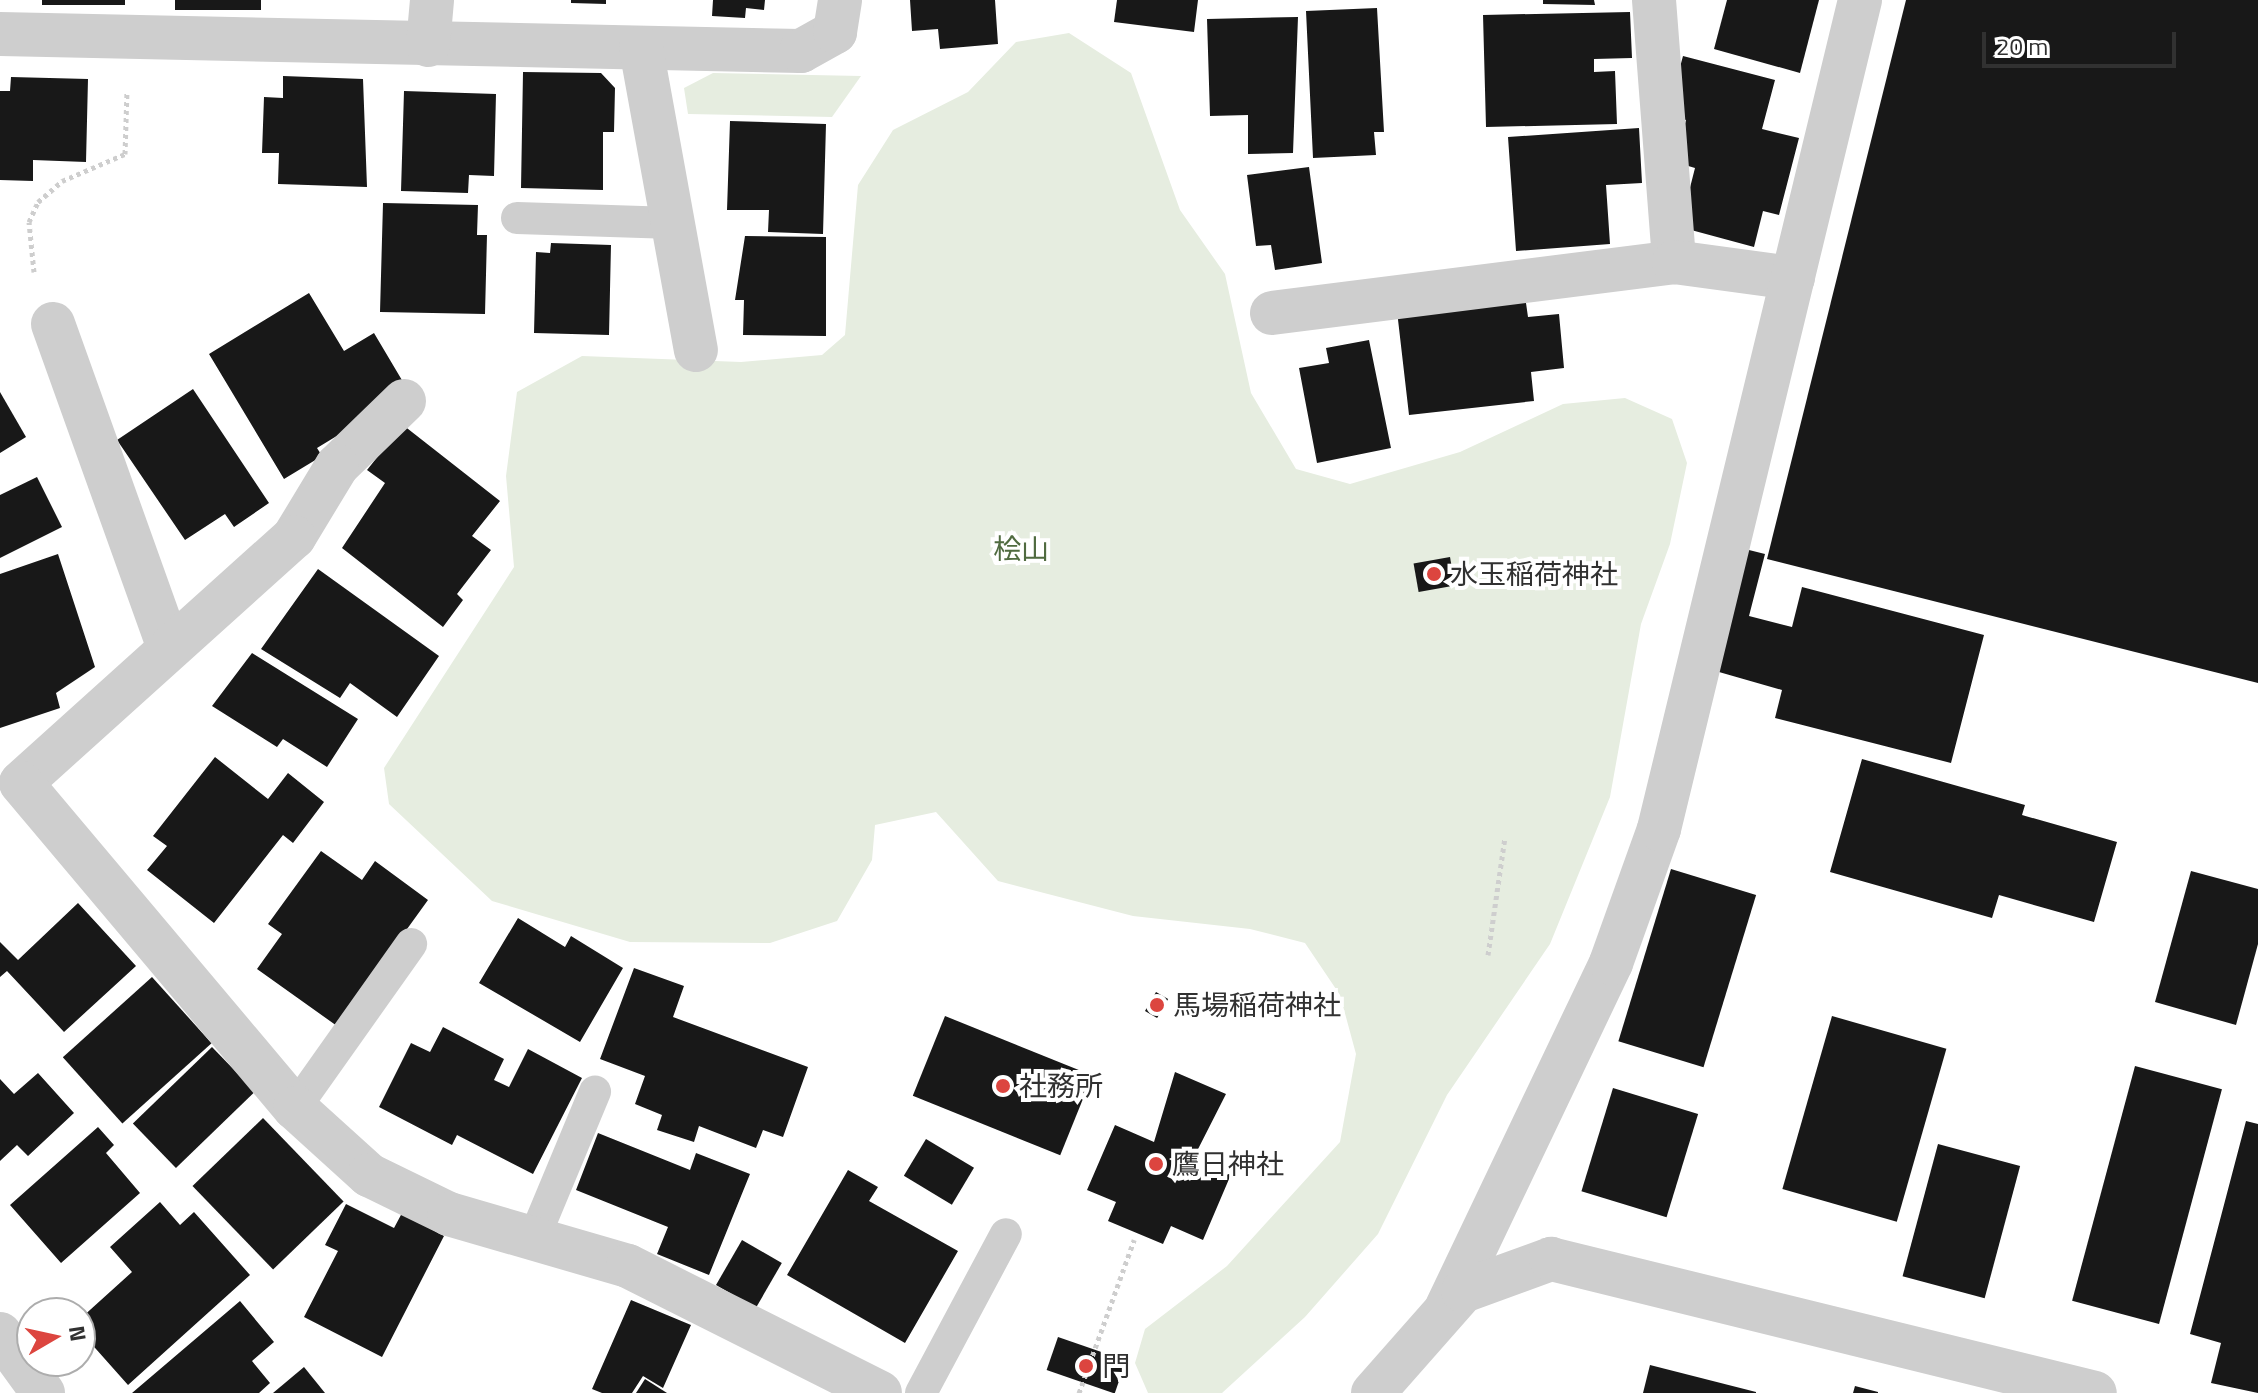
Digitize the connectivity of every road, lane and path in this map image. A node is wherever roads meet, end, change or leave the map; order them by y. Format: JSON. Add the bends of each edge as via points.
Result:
{"nodes":[{"id":1,"x":432,"y":0,"type":"edge"},
{"id":2,"x":840,"y":0,"type":"edge"},
{"id":3,"x":1654,"y":0,"type":"edge"},
{"id":4,"x":1860,"y":0,"type":"edge"},
{"id":5,"x":0,"y":34,"type":"edge"},
{"id":6,"x":128,"y":39,"type":"junction"},
{"id":7,"x":428,"y":45,"type":"junction"},
{"id":8,"x":641,"y":48,"type":"junction"},
{"id":9,"x":517,"y":218,"type":"dead end"},
{"id":10,"x":673,"y":223,"type":"junction"},
{"id":11,"x":1674,"y":262,"type":"junction"},
{"id":12,"x":1793,"y":278,"type":"junction"},
{"id":13,"x":1272,"y":313,"type":"dead end"},
{"id":14,"x":53,"y":324,"type":"joint"},
{"id":15,"x":696,"y":350,"type":"dead end"},
{"id":16,"x":404,"y":401,"type":"dead end"},
{"id":17,"x":168,"y":645,"type":"junction"},
{"id":18,"x":1505,"y":837,"type":"dead end"},
{"id":19,"x":411,"y":944,"type":"dead end"},
{"id":20,"x":1488,"y":955,"type":"dead end"},
{"id":21,"x":595,"y":1092,"type":"dead end"},
{"id":22,"x":295,"y":1108,"type":"junction"},
{"id":23,"x":1006,"y":1234,"type":"dead end"},
{"id":24,"x":1134,"y":1240,"type":"dead end"},
{"id":25,"x":532,"y":1243,"type":"junction"},
{"id":26,"x":1447,"y":1307,"type":"junction"},
{"id":27,"x":0,"y":1334,"type":"edge"},
{"id":28,"x":43,"y":1393,"type":"edge"},
{"id":29,"x":880,"y":1393,"type":"edge"},
{"id":30,"x":921,"y":1393,"type":"edge"},
{"id":31,"x":1079,"y":1393,"type":"edge"},
{"id":32,"x":1373,"y":1393,"type":"edge"},
{"id":33,"x":2095,"y":1393,"type":"edge"}],
"edges":[{"from":1,"to":7,"type":"street"},
{"from":2,"to":8,"type":"street","via":[[835,32],[817,48]]},
{"from":3,"to":11,"type":"street"},
{"from":4,"to":12,"type":"street"},
{"from":5,"to":6,"type":"street"},
{"from":6,"to":7,"type":"street"},
{"from":6,"to":14,"type":"path","via":[[125,154],[62,181],[29,222],[31,265]]},
{"from":7,"to":8,"type":"street"},
{"from":8,"to":10,"type":"street"},
{"from":9,"to":10,"type":"lane"},
{"from":10,"to":15,"type":"street"},
{"from":11,"to":12,"type":"street"},
{"from":11,"to":13,"type":"street"},
{"from":12,"to":26,"type":"street","via":[[1659,829],[1569,1059]]},
{"from":14,"to":17,"type":"street"},
{"from":16,"to":17,"type":"street","via":[[337,466],[294,537]]},
{"from":17,"to":22,"type":"street","via":[[21,783]]},
{"from":18,"to":20,"type":"path"},
{"from":19,"to":22,"type":"lane"},
{"from":21,"to":25,"type":"lane"},
{"from":22,"to":25,"type":"street","via":[[369,1175]]},
{"from":23,"to":30,"type":"lane"},
{"from":24,"to":31,"type":"path"},
{"from":25,"to":29,"type":"street","via":[[641,1271]]},
{"from":26,"to":32,"type":"street"},
{"from":26,"to":33,"type":"street","via":[[1502,1271],[1574,1261]]},
{"from":27,"to":28,"type":"street"}]}
